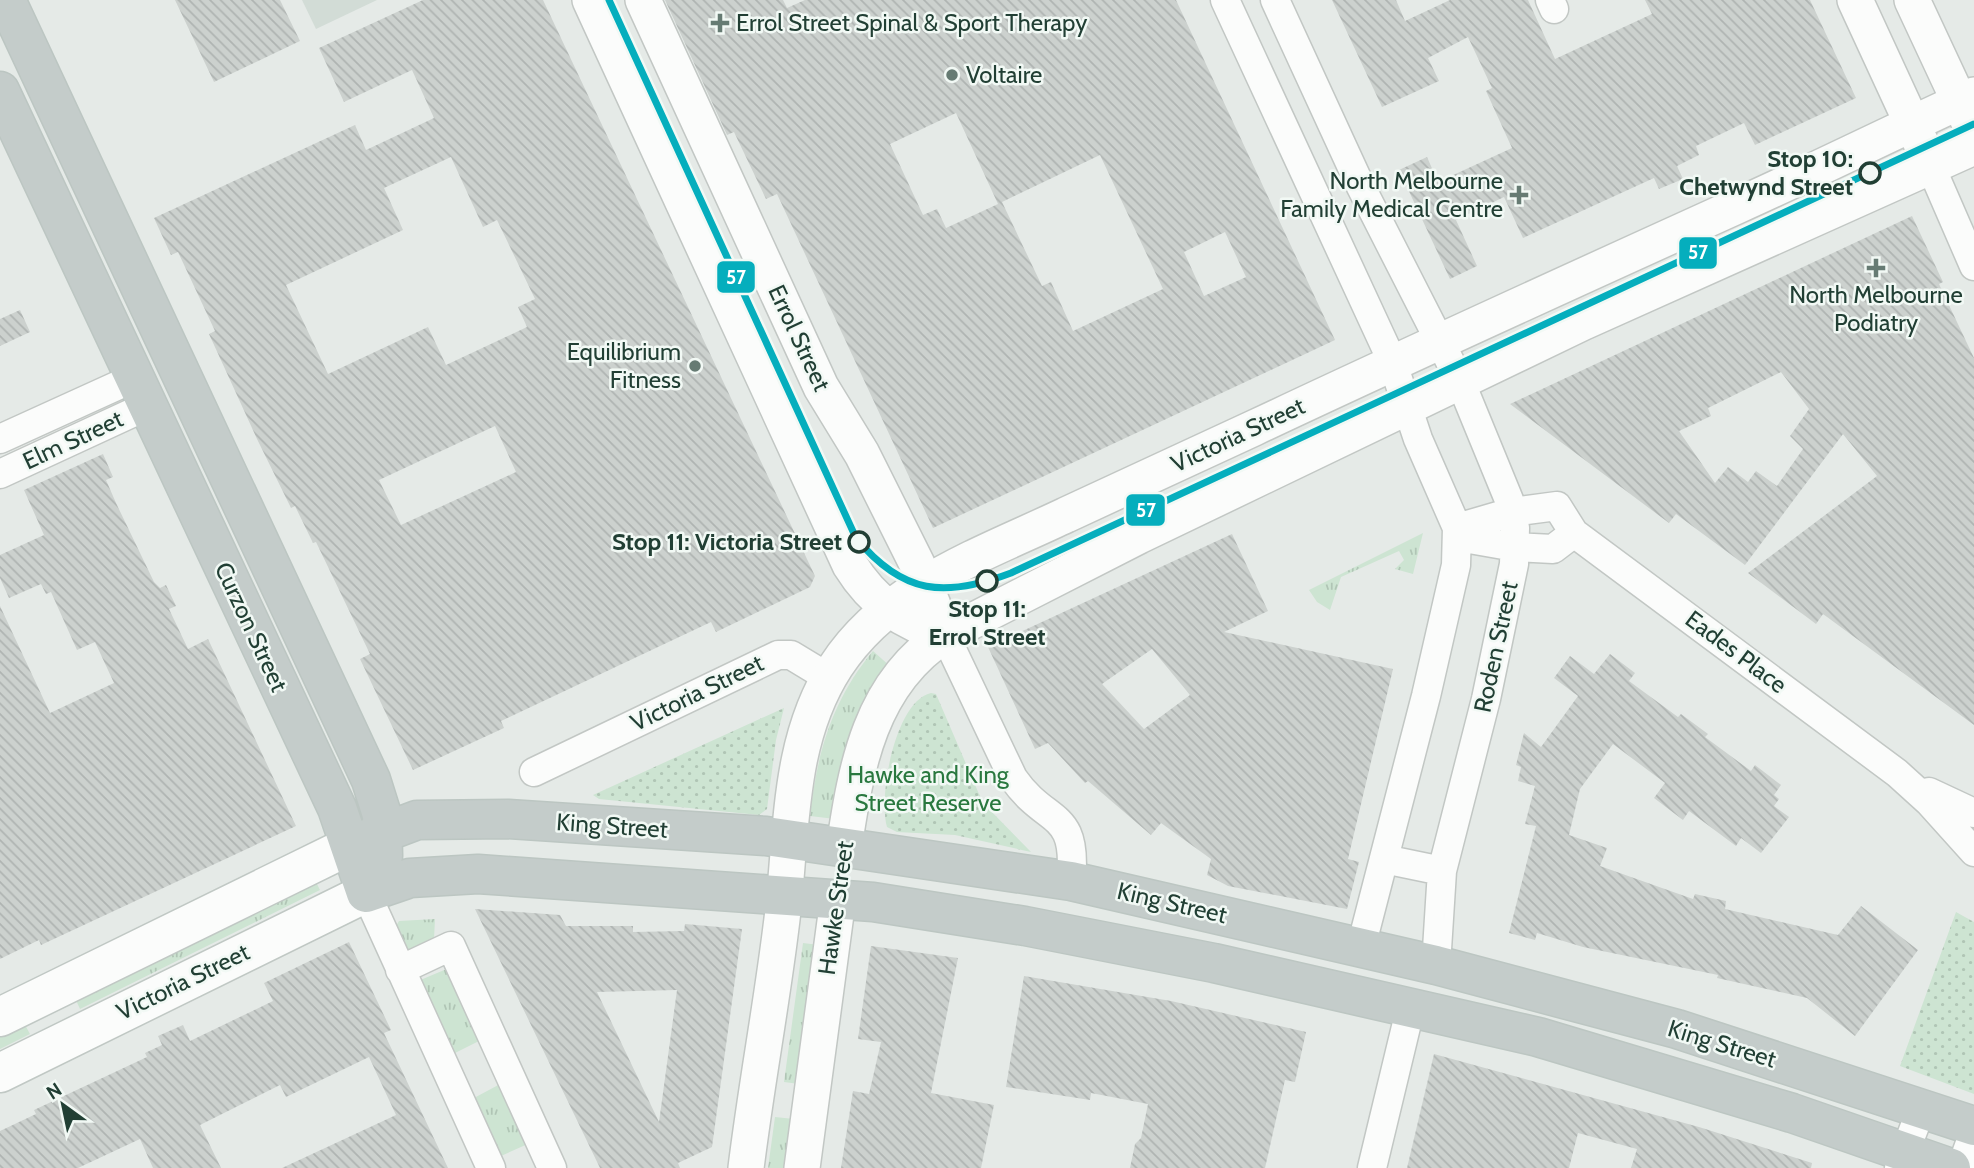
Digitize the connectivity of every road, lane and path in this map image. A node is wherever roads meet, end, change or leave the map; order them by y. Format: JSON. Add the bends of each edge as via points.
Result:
{"nodes":[{"id":1,"x":6,"y":0,"type":"edge"},
{"id":2,"x":590,"y":0,"type":"edge"},
{"id":3,"x":643,"y":0,"type":"edge"},
{"id":4,"x":1275,"y":0,"type":"edge"},
{"id":5,"x":1855,"y":0,"type":"edge"},
{"id":6,"x":1227,"y":1,"type":"edge"},
{"id":7,"x":1917,"y":10,"type":"edge"},
{"id":8,"x":1875,"y":40,"type":"junction"},
{"id":9,"x":0,"y":91,"type":"edge"},
{"id":10,"x":1967,"y":98,"type":"edge"},
{"id":11,"x":1911,"y":122,"type":"junction"},
{"id":12,"x":66,"y":129,"type":"junction"},
{"id":13,"x":1974,"y":134,"type":"edge"},
{"id":14,"x":26,"y":146,"type":"junction"},
{"id":15,"x":1974,"y":147,"type":"edge"},
{"id":16,"x":1931,"y":167,"type":"junction"},
{"id":17,"x":745,"y":222,"type":"junction"},
{"id":18,"x":702,"y":242,"type":"junction"},
{"id":19,"x":1974,"y":266,"type":"edge"},
{"id":20,"x":1440,"y":340,"type":"junction"},
{"id":21,"x":1392,"y":361,"type":"junction"},
{"id":22,"x":180,"y":373,"type":"junction"},
{"id":23,"x":1461,"y":383,"type":"junction"},
{"id":24,"x":140,"y":392,"type":"junction"},
{"id":25,"x":1408,"y":406,"type":"junction"},
{"id":26,"x":0,"y":439,"type":"edge"},
{"id":27,"x":226,"y":472,"type":"junction"},
{"id":28,"x":0,"y":474,"type":"edge"},
{"id":29,"x":186,"y":491,"type":"junction"},
{"id":30,"x":1512,"y":512,"type":"junction"},
{"id":31,"x":1457,"y":533,"type":"junction"},
{"id":32,"x":1574,"y":533,"type":"junction"},
{"id":33,"x":1515,"y":547,"type":"junction"},
{"id":34,"x":925,"y":584,"type":"junction"},
{"id":35,"x":887,"y":608,"type":"junction"},
{"id":36,"x":945,"y":635,"type":"junction"},
{"id":37,"x":307,"y":645,"type":"junction"},
{"id":38,"x":268,"y":663,"type":"junction"},
{"id":39,"x":829,"y":678,"type":"junction"},
{"id":40,"x":534,"y":772,"type":"dead end"},
{"id":41,"x":1897,"y":773,"type":"junction"},
{"id":42,"x":1974,"y":813,"type":"edge"},
{"id":43,"x":367,"y":838,"type":"junction"},
{"id":44,"x":787,"y":839,"type":"junction"},
{"id":45,"x":844,"y":847,"type":"junction"},
{"id":46,"x":1974,"y":852,"type":"edge"},
{"id":47,"x":1384,"y":859,"type":"junction"},
{"id":48,"x":1442,"y":871,"type":"junction"},
{"id":49,"x":1071,"y":881,"type":"junction"},
{"id":50,"x":374,"y":890,"type":"junction"},
{"id":51,"x":785,"y":895,"type":"junction"},
{"id":52,"x":838,"y":899,"type":"junction"},
{"id":53,"x":1362,"y":947,"type":"junction"},
{"id":54,"x":1436,"y":965,"type":"junction"},
{"id":55,"x":400,"y":970,"type":"junction"},
{"id":56,"x":39,"y":998,"type":"junction"},
{"id":57,"x":1411,"y":1006,"type":"junction"},
{"id":58,"x":0,"y":1017,"type":"edge"},
{"id":59,"x":62,"y":1042,"type":"junction"},
{"id":60,"x":0,"y":1073,"type":"edge"},
{"id":61,"x":754,"y":1106,"type":"junction"},
{"id":62,"x":1922,"y":1107,"type":"junction"},
{"id":63,"x":809,"y":1112,"type":"junction"},
{"id":64,"x":1974,"y":1126,"type":"edge"},
{"id":65,"x":1974,"y":1132,"type":"edge"},
{"id":66,"x":1902,"y":1160,"type":"edge"},
{"id":67,"x":491,"y":1168,"type":"edge"},
{"id":68,"x":552,"y":1168,"type":"edge"},
{"id":69,"x":747,"y":1168,"type":"edge"},
{"id":70,"x":802,"y":1168,"type":"edge"},
{"id":71,"x":1372,"y":1168,"type":"edge"},
{"id":72,"x":1951,"y":1168,"type":"edge"},
{"id":73,"x":1961,"y":1168,"type":"edge"}],
"edges":[{"from":1,"to":12,"type":"highway","name":"Curzon Street"},
{"from":2,"to":18,"type":"street","name":"Errol Street"},
{"from":3,"to":17,"type":"street","name":"Errol Street"},
{"from":4,"to":20,"type":"street","name":"Roden Street","via":[[1361,187]]},
{"from":5,"to":8,"type":"street"},
{"from":6,"to":21,"type":"street"},
{"from":7,"to":8,"type":"street"},
{"from":7,"to":10,"type":"street"},
{"from":8,"to":11,"type":"street"},
{"from":9,"to":14,"type":"highway","name":"Curzon Street"},
{"from":10,"to":11,"type":"street","name":"Victoria Street"},
{"from":10,"to":13,"type":"street"},
{"from":11,"to":16,"type":"street"},
{"from":11,"to":20,"type":"street","name":"Victoria Street"},
{"from":12,"to":14,"type":"highway"},
{"from":12,"to":22,"type":"highway","name":"Curzon Street"},
{"from":14,"to":24,"type":"highway","name":"Curzon Street"},
{"from":15,"to":16,"type":"street","name":"Victoria Street"},
{"from":16,"to":19,"type":"street"},
{"from":16,"to":23,"type":"street","name":"Victoria Street","via":[[1584,322]]},
{"from":17,"to":18,"type":"street"},
{"from":17,"to":34,"type":"street","name":"Errol Street","via":[[821,387],[862,454]]},
{"from":18,"to":35,"type":"street","name":"Errol Street","via":[[842,550],[865,586]]},
{"from":20,"to":21,"type":"street","name":"Victoria Street"},
{"from":20,"to":23,"type":"street","name":"Roden Street"},
{"from":21,"to":25,"type":"street"},
{"from":21,"to":34,"type":"street","name":"Victoria Street"},
{"from":22,"to":24,"type":"highway"},
{"from":22,"to":27,"type":"highway","name":"Curzon Street"},
{"from":23,"to":25,"type":"street","name":"Victoria Street"},
{"from":23,"to":30,"type":"street","name":"Roden Street"},
{"from":24,"to":26,"type":"street","name":"Elm Street"},
{"from":24,"to":28,"type":"street","name":"Elm Street"},
{"from":24,"to":29,"type":"highway","name":"Curzon Street"},
{"from":25,"to":31,"type":"street"},
{"from":25,"to":36,"type":"street","name":"Victoria Street"},
{"from":27,"to":29,"type":"highway"},
{"from":27,"to":37,"type":"highway","name":"Curzon Street"},
{"from":29,"to":38,"type":"highway","name":"Curzon Street"},
{"from":30,"to":31,"type":"street","name":"Eades Place"},
{"from":30,"to":32,"type":"street","name":"Eades Place","via":[[1557,506]]},
{"from":30,"to":33,"type":"street","name":"Roden Street"},
{"from":31,"to":33,"type":"street"},
{"from":31,"to":47,"type":"street","via":[[1456,565]]},
{"from":32,"to":33,"type":"street","via":[[1553,549]]},
{"from":32,"to":41,"type":"street","name":"Eades Place"},
{"from":33,"to":48,"type":"street","name":"Roden Street","via":[[1486,699]]},
{"from":34,"to":35,"type":"street","name":"Victoria Street"},
{"from":34,"to":36,"type":"street","name":"Errol Street"},
{"from":35,"to":36,"type":"street","name":"Errol Street","via":[[917,626]]},
{"from":35,"to":39,"type":"street","name":"Victoria Street","via":[[855,639]]},
{"from":36,"to":45,"type":"street","name":"Hawke Street","via":[[896,684],[869,730],[856,772]]},
{"from":36,"to":49,"type":"street","name":"Errol Street","via":[[1013,778],[1068,832]]},
{"from":37,"to":38,"type":"highway"},
{"from":37,"to":43,"type":"highway","name":"Curzon Street","via":[[371,780]]},
{"from":38,"to":43,"type":"highway","name":"Curzon Street","via":[[337,808]]},
{"from":39,"to":40,"type":"street","name":"Victoria Street","via":[[791,655],[778,654]]},
{"from":39,"to":44,"type":"street","via":[[801,748]]},
{"from":41,"to":42,"type":"street","name":"Eades Place"},
{"from":41,"to":46,"type":"street","name":"Eades Place"},
{"from":43,"to":44,"type":"highway","name":"King Street","via":[[417,820],[484,818]]},
{"from":43,"to":50,"type":"highway","name":"Curzon Street"},
{"from":43,"to":56,"type":"main road","name":"Victoria Street"},
{"from":44,"to":45,"type":"highway","name":"King Street"},
{"from":44,"to":51,"type":"street"},
{"from":45,"to":49,"type":"highway","name":"King Street"},
{"from":45,"to":52,"type":"highway","name":"Hawke Street"},
{"from":47,"to":48,"type":"street"},
{"from":47,"to":53,"type":"street"},
{"from":48,"to":54,"type":"street","name":"Roden Street"},
{"from":49,"to":53,"type":"highway","name":"King Street"},
{"from":50,"to":51,"type":"highway","name":"King Street","via":[[427,875],[478,874]]},
{"from":50,"to":55,"type":"street","name":"Curzon Street"},
{"from":50,"to":59,"type":"main road","name":"Victoria Street"},
{"from":51,"to":52,"type":"highway","name":"King Street"},
{"from":51,"to":61,"type":"street"},
{"from":52,"to":57,"type":"highway","name":"King Street","via":[[1039,929]]},
{"from":52,"to":63,"type":"street","name":"Hawke Street"},
{"from":53,"to":54,"type":"highway","name":"King Street"},
{"from":53,"to":57,"type":"highway"},
{"from":54,"to":62,"type":"highway","name":"King Street","via":[[1677,1029]]},
{"from":55,"to":67,"type":"street","name":"Curzon Street"},
{"from":55,"to":68,"type":"street","via":[[451,946]]},
{"from":56,"to":58,"type":"main road","name":"Victoria Street"},
{"from":56,"to":59,"type":"main road"},
{"from":57,"to":66,"type":"highway","name":"King Street","via":[[1672,1075]]},
{"from":57,"to":71,"type":"street"},
{"from":59,"to":60,"type":"main road","name":"Victoria Street"},
{"from":61,"to":63,"type":"street"},
{"from":61,"to":69,"type":"street"},
{"from":62,"to":64,"type":"highway","name":"King Street"},
{"from":62,"to":66,"type":"street"},
{"from":63,"to":70,"type":"street","name":"Hawke Street"},
{"from":65,"to":73,"type":"street"},
{"from":66,"to":72,"type":"highway","name":"King Street"}]}
